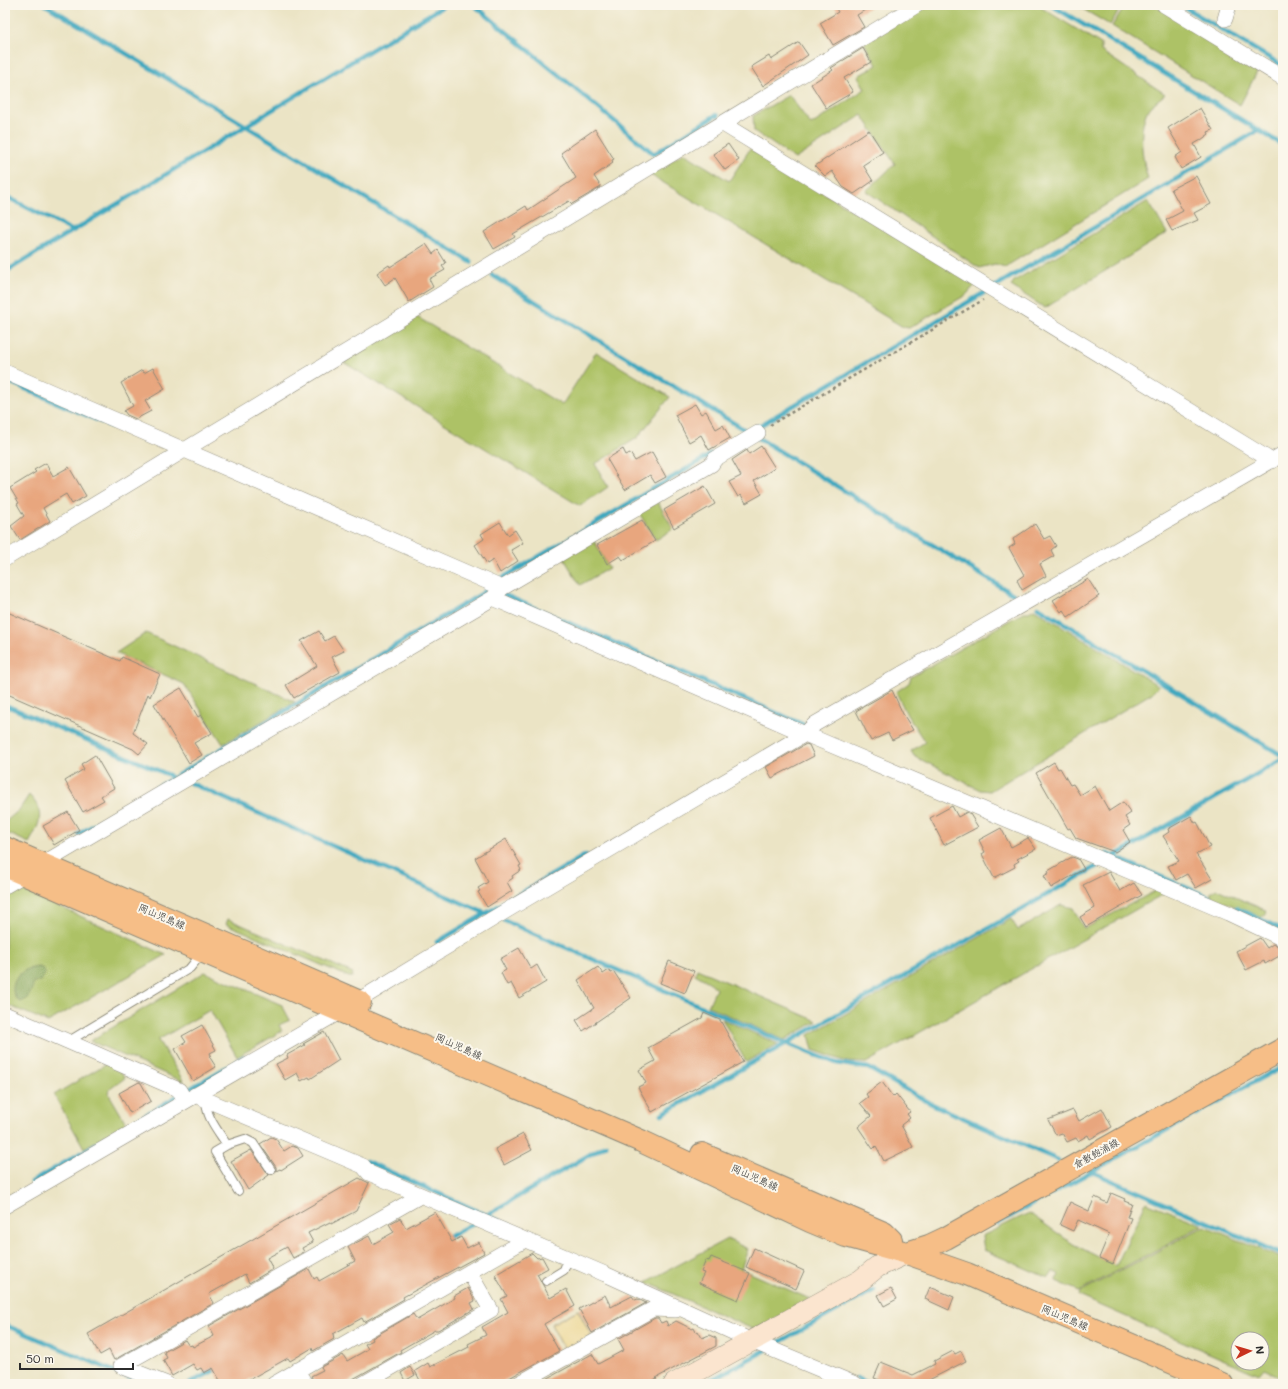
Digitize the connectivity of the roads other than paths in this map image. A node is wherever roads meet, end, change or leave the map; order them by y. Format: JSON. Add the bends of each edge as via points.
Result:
{"nodes":[{"id":1,"x":917,"y":5,"type":"edge"},
{"id":2,"x":1164,"y":5,"type":"edge"},
{"id":3,"x":1283,"y":78,"type":"edge"},
{"id":4,"x":723,"y":124,"type":"junction"},
{"id":5,"x":5,"y":372,"type":"edge"},
{"id":6,"x":755,"y":435,"type":"road end"},
{"id":7,"x":186,"y":450,"type":"junction"},
{"id":8,"x":1272,"y":457,"type":"edge"},
{"id":9,"x":5,"y":559,"type":"edge"},
{"id":10,"x":496,"y":590,"type":"junction"},
{"id":11,"x":805,"y":730,"type":"junction"},
{"id":12,"x":5,"y":848,"type":"edge"},
{"id":13,"x":5,"y":866,"type":"edge"},
{"id":14,"x":33,"y":869,"type":"junction"},
{"id":15,"x":5,"y":886,"type":"edge"},
{"id":16,"x":1283,"y":939,"type":"edge"},
{"id":17,"x":208,"y":945,"type":"junction"},
{"id":18,"x":349,"y":1006,"type":"junction"},
{"id":19,"x":5,"y":1014,"type":"edge"},
{"id":20,"x":74,"y":1038,"type":"junction"},
{"id":21,"x":1283,"y":1049,"type":"edge"},
{"id":22,"x":190,"y":1096,"type":"junction"},
{"id":23,"x":227,"y":1145,"type":"junction"},
{"id":24,"x":271,"y":1170,"type":"dead end"},
{"id":25,"x":238,"y":1191,"type":"dead end"},
{"id":26,"x":420,"y":1196,"type":"junction"},
{"id":27,"x":5,"y":1206,"type":"edge"},
{"id":28,"x":525,"y":1240,"type":"junction"},
{"id":29,"x":907,"y":1253,"type":"junction"},
{"id":30,"x":568,"y":1258,"type":"junction"},
{"id":31,"x":469,"y":1272,"type":"junction"},
{"id":32,"x":546,"y":1281,"type":"dead end"},
{"id":33,"x":685,"y":1310,"type":"junction"},
{"id":34,"x":764,"y":1345,"type":"junction"},
{"id":35,"x":298,"y":1370,"type":"junction"},
{"id":36,"x":167,"y":1384,"type":"edge"},
{"id":37,"x":274,"y":1384,"type":"edge"},
{"id":38,"x":305,"y":1384,"type":"edge"},
{"id":39,"x":363,"y":1384,"type":"edge"},
{"id":40,"x":518,"y":1384,"type":"edge"},
{"id":41,"x":674,"y":1384,"type":"edge"},
{"id":42,"x":855,"y":1384,"type":"edge"},
{"id":43,"x":1222,"y":1384,"type":"edge"}],
"edges":[{"from":1,"to":4,"type":"street"},
{"from":2,"to":3,"type":"street"},
{"from":4,"to":7,"type":"street"},
{"from":4,"to":8,"type":"street"},
{"from":5,"to":7,"type":"street"},
{"from":6,"to":10,"type":"street","via":[[715,459],[712,464]]},
{"from":7,"to":9,"type":"street"},
{"from":7,"to":10,"type":"street"},
{"from":8,"to":11,"type":"street"},
{"from":10,"to":11,"type":"street"},
{"from":10,"to":14,"type":"street"},
{"from":11,"to":16,"type":"street"},
{"from":11,"to":18,"type":"street"},
{"from":12,"to":14,"type":"main road","name":"岡山児島線"},
{"from":13,"to":14,"type":"main road","name":"岡山児島線"},
{"from":14,"to":15,"type":"street"},
{"from":14,"to":17,"type":"main road","name":"岡山児島線"},
{"from":17,"to":18,"type":"main road","name":"岡山児島線"},
{"from":17,"to":20,"type":"lane","via":[[190,968]]},
{"from":18,"to":22,"type":"street"},
{"from":18,"to":29,"type":"main road","name":"岡山児島線","via":[[810,1221],[846,1236]]},
{"from":19,"to":20,"type":"street"},
{"from":20,"to":22,"type":"street"},
{"from":21,"to":29,"type":"main road","name":"倉敷飽浦線","via":[[946,1238]]},
{"from":22,"to":23,"type":"lane","via":[[206,1106],[209,1116]]},
{"from":22,"to":26,"type":"street","via":[[336,1154],[363,1166],[369,1174]]},
{"from":22,"to":27,"type":"street"},
{"from":23,"to":24,"type":"lane","via":[[246,1139],[253,1143]]},
{"from":23,"to":25,"type":"lane","via":[[215,1152]]},
{"from":26,"to":28,"type":"street"},
{"from":26,"to":36,"type":"street","via":[[121,1366]]},
{"from":28,"to":30,"type":"street"},
{"from":28,"to":31,"type":"street"},
{"from":29,"to":34,"type":"street","via":[[882,1264]]},
{"from":29,"to":43,"type":"main road","name":"岡山児島線","via":[[967,1274]]},
{"from":30,"to":32,"type":"lane","via":[[564,1270]]},
{"from":30,"to":33,"type":"street"},
{"from":31,"to":35,"type":"street"},
{"from":31,"to":39,"type":"street","via":[[491,1310]]},
{"from":33,"to":34,"type":"street"},
{"from":33,"to":40,"type":"street","via":[[653,1309]]},
{"from":34,"to":41,"type":"street"},
{"from":34,"to":42,"type":"street"},
{"from":35,"to":37,"type":"street"},
{"from":35,"to":38,"type":"street"}]}
